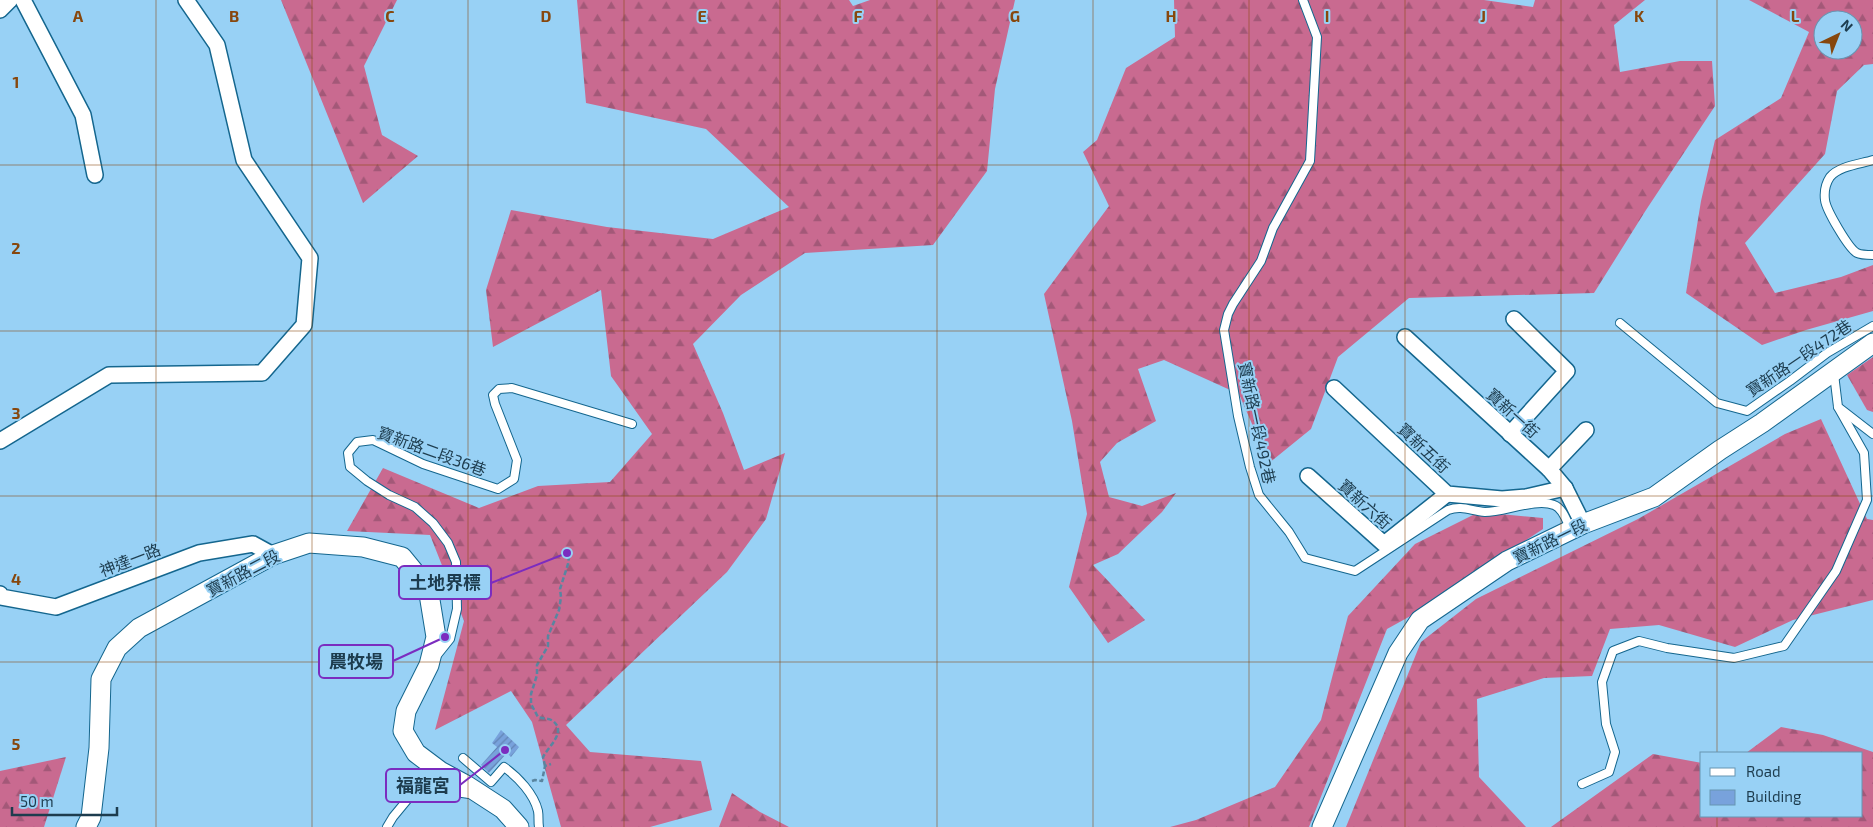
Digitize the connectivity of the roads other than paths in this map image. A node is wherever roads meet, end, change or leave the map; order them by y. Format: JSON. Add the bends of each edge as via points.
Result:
{"nodes":[{"id":1,"x":10,"y":0,"type":"edge"},
{"id":2,"x":23,"y":0,"type":"edge"},
{"id":3,"x":186,"y":0,"type":"edge"},
{"id":4,"x":1303,"y":0,"type":"edge"},
{"id":5,"x":0,"y":10,"type":"edge"},
{"id":6,"x":1873,"y":160,"type":"edge"},
{"id":7,"x":96,"y":175,"type":"dead end"},
{"id":8,"x":1873,"y":255,"type":"edge"},
{"id":9,"x":1514,"y":319,"type":"dead end"},
{"id":10,"x":1620,"y":323,"type":"dead end"},
{"id":11,"x":1873,"y":326,"type":"edge"},
{"id":12,"x":1405,"y":337,"type":"dead end"},
{"id":13,"x":1873,"y":343,"type":"edge"},
{"id":14,"x":1833,"y":372,"type":"junction"},
{"id":15,"x":1334,"y":388,"type":"dead end"},
{"id":16,"x":1838,"y":407,"type":"junction"},
{"id":17,"x":632,"y":424,"type":"dead end"},
{"id":18,"x":1586,"y":430,"type":"dead end"},
{"id":19,"x":1510,"y":434,"type":"junction"},
{"id":20,"x":1873,"y":434,"type":"edge"},
{"id":21,"x":0,"y":441,"type":"edge"},
{"id":22,"x":1549,"y":469,"type":"junction"},
{"id":23,"x":1308,"y":476,"type":"dead end"},
{"id":24,"x":1565,"y":488,"type":"junction"},
{"id":25,"x":1447,"y":494,"type":"junction"},
{"id":26,"x":1577,"y":527,"type":"junction"},
{"id":27,"x":273,"y":555,"type":"junction"},
{"id":28,"x":0,"y":594,"type":"edge"},
{"id":29,"x":429,"y":665,"type":"junction"},
{"id":30,"x":463,"y":758,"type":"dead end"},
{"id":31,"x":1582,"y":784,"type":"dead end"},
{"id":32,"x":484,"y":796,"type":"junction"},
{"id":33,"x":86,"y":827,"type":"edge"},
{"id":34,"x":387,"y":827,"type":"edge"},
{"id":35,"x":520,"y":827,"type":"edge"},
{"id":36,"x":539,"y":827,"type":"edge"},
{"id":37,"x":1322,"y":827,"type":"edge"}],
"edges":[{"from":1,"to":5,"type":"street"},
{"from":2,"to":7,"type":"street","via":[[83,115]]},
{"from":3,"to":21,"type":"street","via":[[218,45],[244,160],[310,258],[304,324],[262,374],[110,375]]},
{"from":4,"to":26,"type":"lane","name":"寶新路一段492巷","via":[[1317,37],[1310,161],[1273,228],[1261,261],[1231,309],[1224,330],[1238,416],[1259,495],[1305,558],[1355,572],[1455,508],[1485,512],[1534,504],[1554,505]]},
{"from":6,"to":8,"type":"lane","via":[[1836,171],[1829,178],[1825,194],[1828,209],[1849,244],[1857,253]]},
{"from":9,"to":19,"type":"street","via":[[1567,371]]},
{"from":10,"to":11,"type":"lane","name":"寶新路一段472巷","via":[[1717,403],[1747,411],[1827,353]]},
{"from":12,"to":19,"type":"street","name":"寶新一街"},
{"from":13,"to":14,"type":"street","name":"寶新路一段"},
{"from":14,"to":16,"type":"lane"},
{"from":14,"to":26,"type":"street","name":"寶新路一段","via":[[1654,497]]},
{"from":15,"to":25,"type":"street","name":"寶新五街"},
{"from":16,"to":20,"type":"lane"},
{"from":16,"to":31,"type":"lane","via":[[1864,452],[1867,500],[1836,571],[1784,646],[1734,658],[1639,641],[1614,651],[1602,682],[1606,724],[1615,752],[1609,772]]},
{"from":17,"to":29,"type":"lane","name":"寶新路二段36巷","via":[[512,388],[499,389],[493,395],[495,404],[516,460],[514,479],[498,489],[424,464],[372,440],[357,442],[348,454],[350,467],[389,495],[415,507],[433,523],[448,543],[456,562],[457,609],[450,639]]},
{"from":18,"to":22,"type":"street"},
{"from":19,"to":22,"type":"street","name":"寶新一街"},
{"from":22,"to":24,"type":"street","name":"寶新一街"},
{"from":23,"to":25,"type":"street","name":"寶新六街","via":[[1384,544]]},
{"from":24,"to":25,"type":"street","name":"寶新五街","via":[[1526,497]]},
{"from":24,"to":26,"type":"street","name":"寶新一街"},
{"from":26,"to":37,"type":"street","name":"寶新路一段","via":[[1507,561],[1420,620],[1398,653]]},
{"from":27,"to":28,"type":"street","name":"神達一路","via":[[253,544],[199,553],[56,607],[1,597]]},
{"from":27,"to":29,"type":"street","name":"寶新路二段","via":[[310,543],[363,547],[402,557],[429,594],[436,637]]},
{"from":27,"to":33,"type":"street","name":"寶新路二段","via":[[139,628],[117,648],[101,679],[99,748],[91,817]]},
{"from":29,"to":32,"type":"street","name":"寶新路二段","via":[[406,711],[403,731],[416,753]]},
{"from":30,"to":36,"type":"lane","via":[[492,782],[504,767],[521,782],[538,811]]},
{"from":32,"to":34,"type":"lane","via":[[442,790],[412,794]]},
{"from":32,"to":35,"type":"street","name":"寶新路二段","via":[[503,809]]}]}
